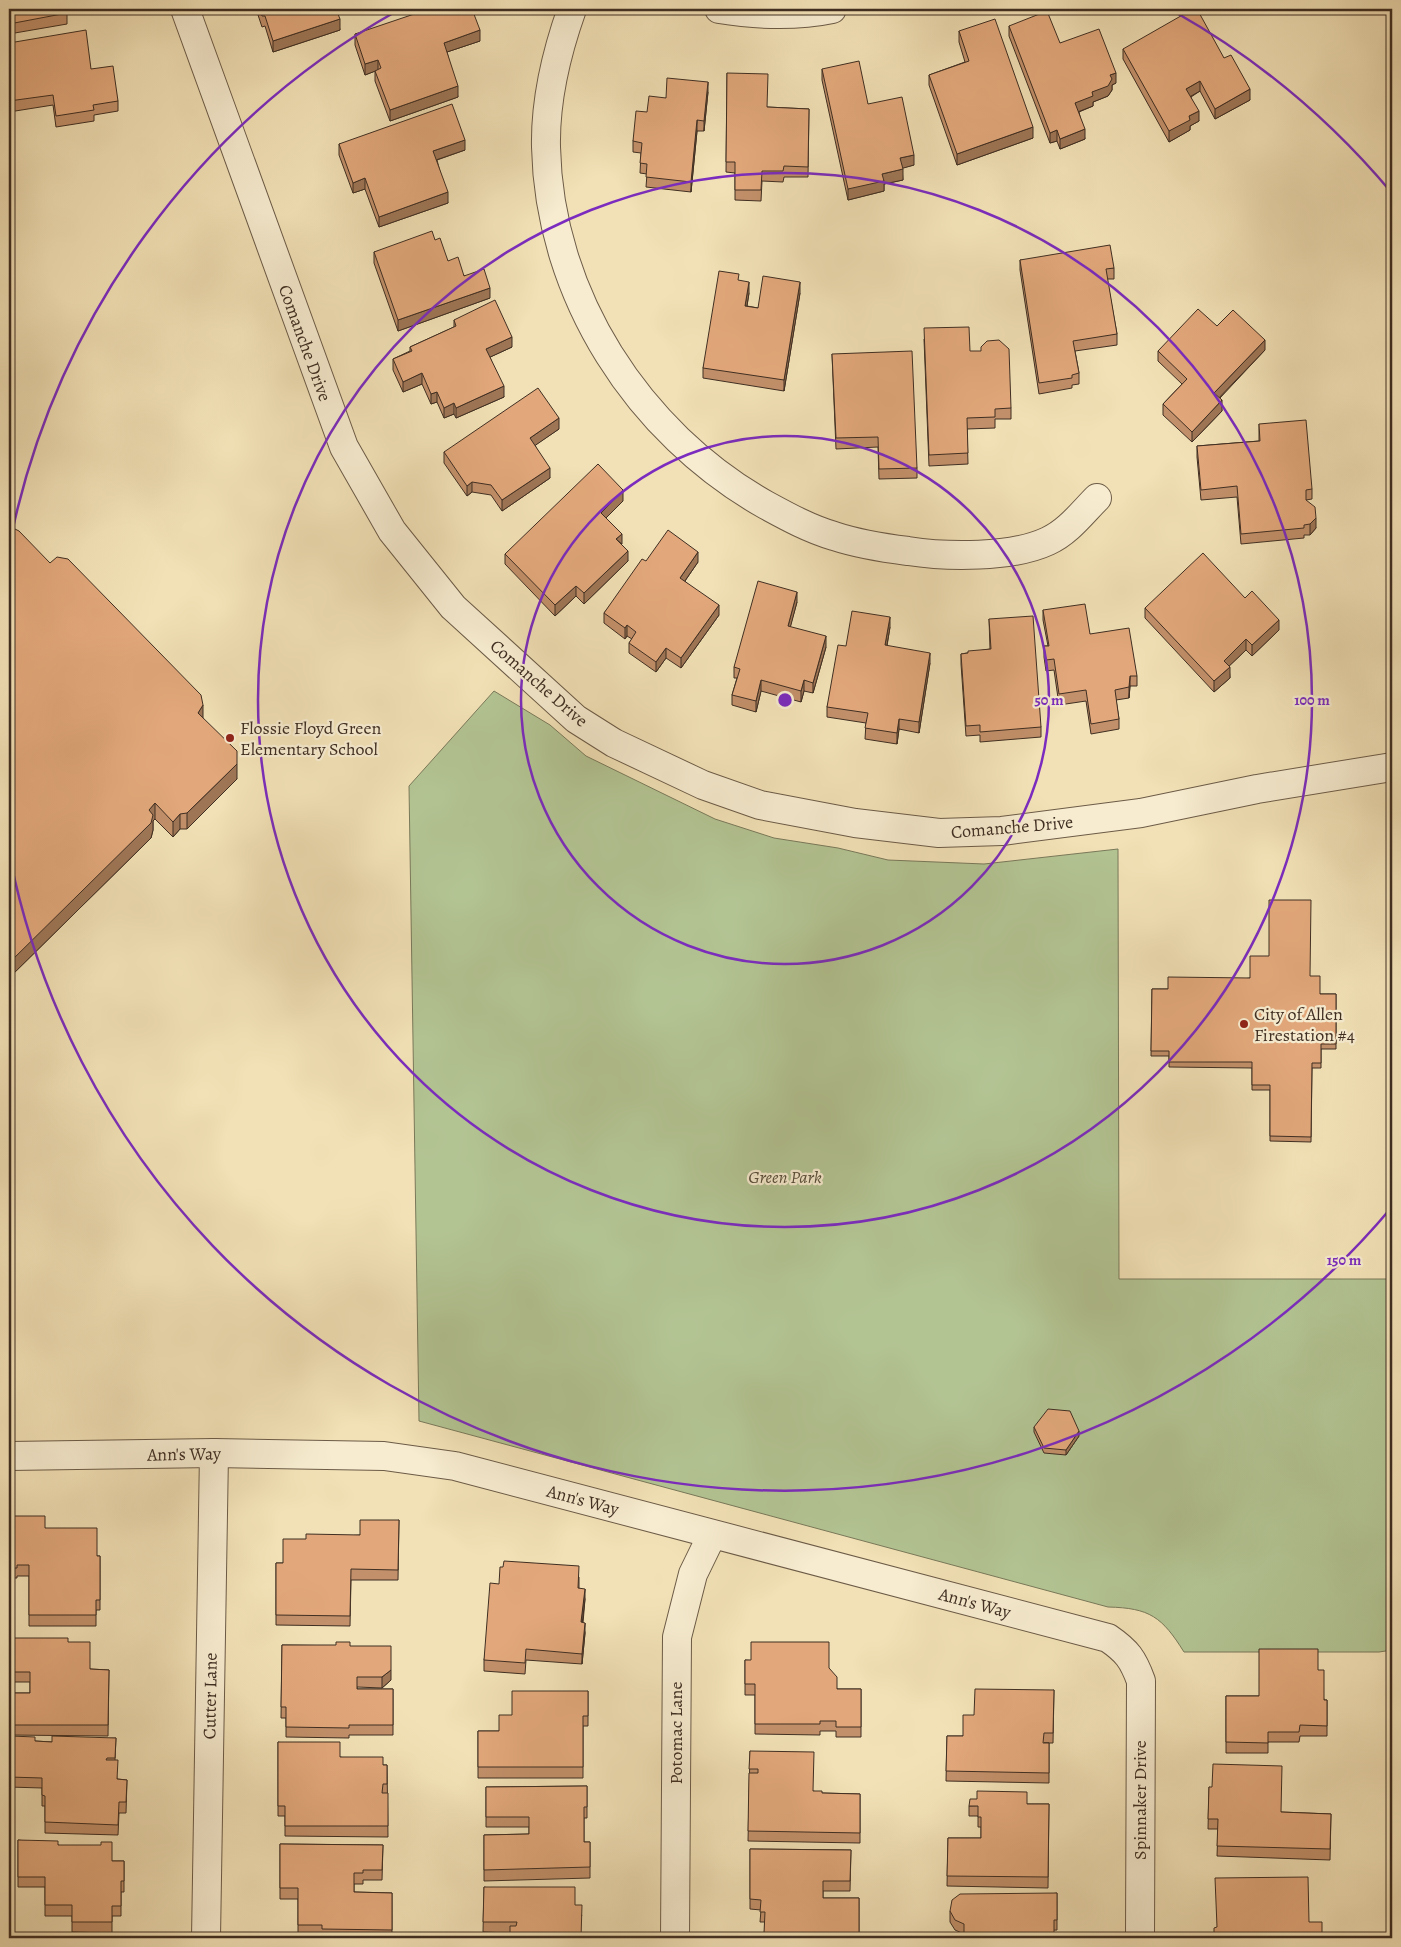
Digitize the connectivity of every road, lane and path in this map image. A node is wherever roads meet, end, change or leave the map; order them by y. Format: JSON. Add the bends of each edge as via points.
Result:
{"nodes":[{"id":1,"x":185,"y":9,"type":"edge"},
{"id":2,"x":572,"y":9,"type":"edge"},
{"id":3,"x":719,"y":9,"type":"edge"},
{"id":4,"x":832,"y":9,"type":"edge"},
{"id":5,"x":1097,"y":498,"type":"dead end"},
{"id":6,"x":1392,"y":767,"type":"edge"},
{"id":7,"x":214,"y":1453,"type":"junction"},
{"id":8,"x":9,"y":1456,"type":"edge"},
{"id":9,"x":712,"y":1535,"type":"junction"},
{"id":10,"x":1135,"y":1663,"type":"joint"},
{"id":11,"x":206,"y":1938,"type":"edge"},
{"id":12,"x":675,"y":1938,"type":"edge"},
{"id":13,"x":1140,"y":1938,"type":"edge"}],
"edges":[{"from":1,"to":6,"type":"street","name":"Comanche Drive","via":[[344,448],[392,531],[453,607],[576,719],[614,743],[703,785],[760,805],[855,823],[938,833],[1002,831],[1141,813],[1257,789]]},
{"from":2,"to":5,"type":"street","via":[[552,72],[548,111],[546,147],[555,219],[574,283],[602,344],[646,407],[675,438],[746,494],[790,518],[834,536],[884,548],[929,554],[1004,553],[1028,548],[1067,529]]},
{"from":3,"to":4,"type":"street","via":[[781,15]]},
{"from":7,"to":8,"type":"street","name":"Ann's Way"},
{"from":7,"to":9,"type":"street","name":"Ann's Way","via":[[384,1456],[456,1466]]},
{"from":7,"to":11,"type":"street","name":"Cutter Lane"},
{"from":9,"to":10,"type":"street","name":"Ann's Way","via":[[1108,1638],[1124,1649]]},
{"from":9,"to":12,"type":"street","name":"Potomac Lane","via":[[693,1574],[677,1637]]},
{"from":10,"to":13,"type":"street","name":"Spinnaker Drive","via":[[1141,1681]]}]}
